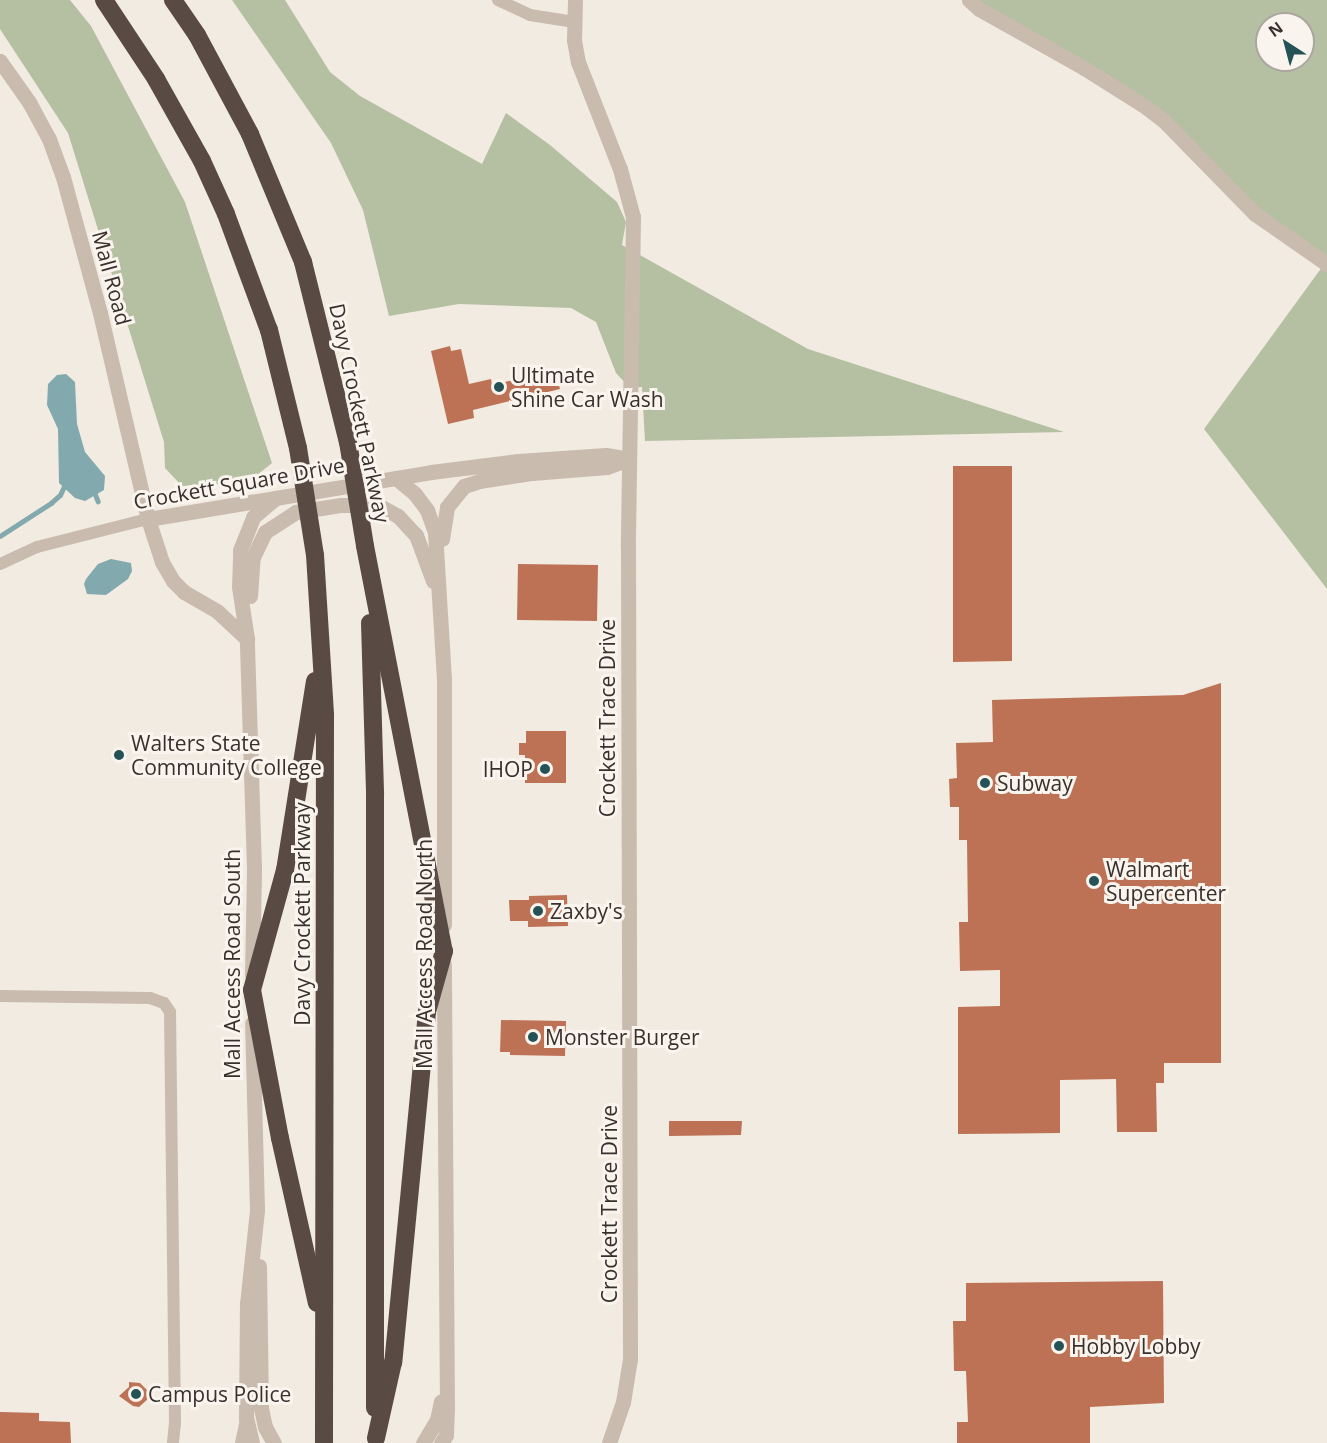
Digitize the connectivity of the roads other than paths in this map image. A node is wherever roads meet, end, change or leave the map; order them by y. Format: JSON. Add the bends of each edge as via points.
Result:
{"nodes":[{"id":1,"x":104,"y":0,"type":"edge"},
{"id":2,"x":173,"y":0,"type":"edge"},
{"id":3,"x":498,"y":0,"type":"edge"},
{"id":4,"x":575,"y":0,"type":"edge"},
{"id":5,"x":969,"y":0,"type":"edge"},
{"id":6,"x":574,"y":22,"type":"junction"},
{"id":7,"x":0,"y":61,"type":"edge"},
{"id":8,"x":1327,"y":264,"type":"edge"},
{"id":9,"x":629,"y":459,"type":"junction"},
{"id":10,"x":396,"y":478,"type":"junction"},
{"id":11,"x":276,"y":498,"type":"junction"},
{"id":12,"x":148,"y":519,"type":"junction"},
{"id":13,"x":365,"y":546,"type":"junction"},
{"id":14,"x":0,"y":564,"type":"edge"},
{"id":15,"x":441,"y":604,"type":"junction"},
{"id":16,"x":322,"y":638,"type":"junction"},
{"id":17,"x":247,"y":639,"type":"junction"},
{"id":18,"x":444,"y":951,"type":"junction"},
{"id":19,"x":252,"y":990,"type":"junction"},
{"id":20,"x":0,"y":996,"type":"edge"},
{"id":21,"x":256,"y":1210,"type":"junction"},
{"id":22,"x":324,"y":1335,"type":"junction"},
{"id":23,"x":445,"y":1384,"type":"junction"},
{"id":24,"x":246,"y":1418,"type":"junction"},
{"id":25,"x":175,"y":1423,"type":"junction"},
{"id":26,"x":376,"y":1440,"type":"edge"},
{"id":27,"x":445,"y":1440,"type":"edge"},
{"id":28,"x":173,"y":1443,"type":"edge"},
{"id":29,"x":179,"y":1443,"type":"edge"},
{"id":30,"x":241,"y":1443,"type":"edge"},
{"id":31,"x":252,"y":1443,"type":"edge"},
{"id":32,"x":274,"y":1443,"type":"edge"},
{"id":33,"x":324,"y":1443,"type":"edge"},
{"id":34,"x":423,"y":1443,"type":"edge"},
{"id":35,"x":609,"y":1443,"type":"edge"}],
"edges":[{"from":1,"to":16,"type":"highway","name":"Davy Crockett Parkway","bridge":true,"via":[[156,79],[202,161],[269,330],[298,448],[315,555]]},
{"from":2,"to":13,"type":"highway","name":"Davy Crockett Parkway","bridge":true,"via":[[197,35],[250,134],[303,262],[348,441]]},
{"from":3,"to":6,"type":"street","via":[[530,15]]},
{"from":4,"to":6,"type":"street","name":"Crockett Trace Drive"},
{"from":5,"to":8,"type":"street","via":[[1146,107],[1255,214]]},
{"from":6,"to":9,"type":"street","name":"Crockett Trace Drive","via":[[578,62],[632,205]]},
{"from":7,"to":12,"type":"street","name":"Mall Road","via":[[29,102],[63,177],[100,313]]},
{"from":9,"to":10,"type":"street","name":"Crockett Square Drive","via":[[576,456]]},
{"from":9,"to":15,"type":"street","via":[[607,467],[521,475],[464,486],[444,516]]},
{"from":9,"to":35,"type":"street","name":"Crockett Trace Drive","via":[[630,1359],[623,1402]]},
{"from":10,"to":11,"type":"street","name":"Crockett Square Drive"},
{"from":10,"to":15,"type":"street","name":"Mall Access Road North","via":[[415,494],[433,522]]},
{"from":11,"to":12,"type":"street","name":"Crockett Square Drive"},
{"from":11,"to":17,"type":"street","name":"Mall Access Road South","via":[[253,517],[240,550],[239,587]]},
{"from":12,"to":14,"type":"street","name":"Crockett Square Drive","via":[[37,547]]},
{"from":12,"to":17,"type":"street","name":"Mall Road","via":[[162,562],[173,581],[218,612]]},
{"from":13,"to":18,"type":"highway"},
{"from":13,"to":26,"type":"highway","name":"Davy Crockett Parkway","via":[[373,664],[375,795]]},
{"from":15,"to":17,"type":"street","via":[[416,535],[388,509],[364,503],[296,512],[265,532],[253,557]]},
{"from":15,"to":18,"type":"street","name":"Mall Access Road North"},
{"from":16,"to":19,"type":"highway","via":[[285,870]]},
{"from":16,"to":22,"type":"highway","name":"Davy Crockett Parkway","via":[[326,799]]},
{"from":17,"to":19,"type":"street","name":"Mall Access Road South","via":[[254,868]]},
{"from":18,"to":23,"type":"street","name":"Mall Access Road North"},
{"from":18,"to":26,"type":"highway","via":[[427,1012],[393,1362]]},
{"from":19,"to":21,"type":"street","name":"Mall Access Road South"},
{"from":19,"to":22,"type":"highway"},
{"from":20,"to":25,"type":"street","via":[[150,998],[164,1003],[170,1011]]},
{"from":21,"to":24,"type":"street","name":"Mall Access Road South","via":[[247,1304]]},
{"from":21,"to":32,"type":"street","via":[[261,1408]]},
{"from":22,"to":33,"type":"highway","name":"Davy Crockett Parkway"},
{"from":23,"to":27,"type":"street","name":"Mall Access Road North"},
{"from":23,"to":34,"type":"street","via":[[436,1420]]},
{"from":24,"to":30,"type":"street"},
{"from":24,"to":31,"type":"street","name":"Mall Access Road South"},
{"from":25,"to":28,"type":"street"},
{"from":25,"to":29,"type":"street"}]}
